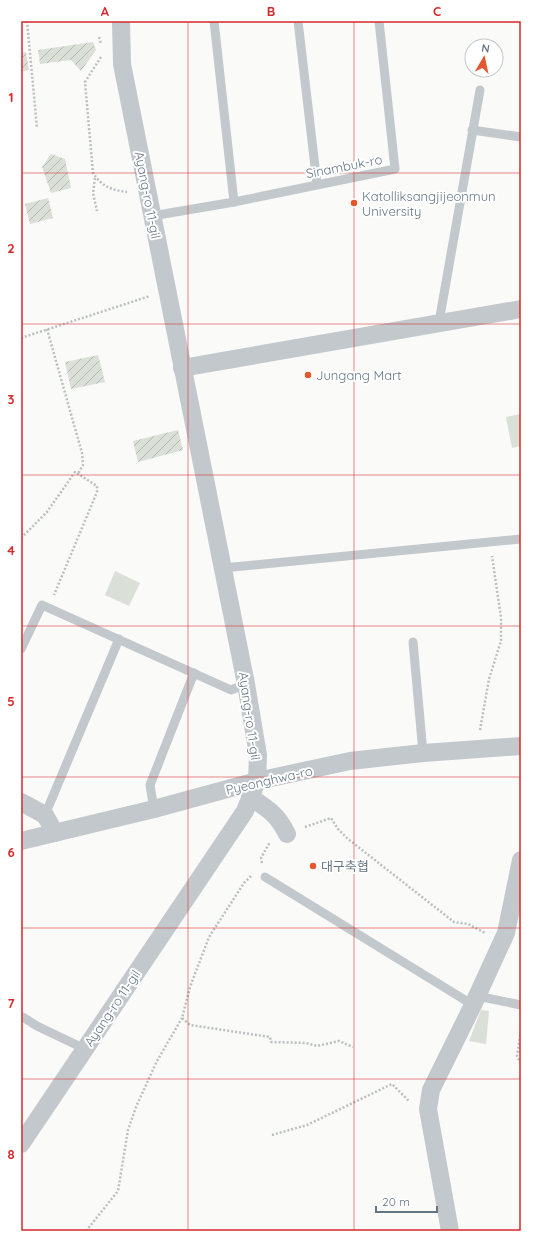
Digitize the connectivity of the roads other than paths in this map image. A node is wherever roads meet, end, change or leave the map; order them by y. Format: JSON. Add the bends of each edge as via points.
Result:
{"nodes":[{"id":1,"x":121,"y":21,"type":"edge"},
{"id":2,"x":214,"y":21,"type":"edge"},
{"id":3,"x":301,"y":21,"type":"edge"},
{"id":4,"x":379,"y":21,"type":"edge"},
{"id":5,"x":480,"y":90,"type":"dead end"},
{"id":6,"x":472,"y":130,"type":"junction"},
{"id":7,"x":521,"y":137,"type":"edge"},
{"id":8,"x":316,"y":184,"type":"junction"},
{"id":9,"x":234,"y":202,"type":"junction"},
{"id":10,"x":152,"y":216,"type":"junction"},
{"id":11,"x":521,"y":309,"type":"edge"},
{"id":12,"x":439,"y":322,"type":"junction"},
{"id":13,"x":182,"y":368,"type":"junction"},
{"id":14,"x":521,"y":539,"type":"edge"},
{"id":15,"x":224,"y":568,"type":"junction"},
{"id":16,"x":119,"y":639,"type":"junction"},
{"id":17,"x":413,"y":642,"type":"dead end"},
{"id":18,"x":21,"y":650,"type":"edge"},
{"id":19,"x":194,"y":673,"type":"junction"},
{"id":20,"x":246,"y":684,"type":"junction"},
{"id":21,"x":521,"y":746,"type":"edge"},
{"id":22,"x":423,"y":753,"type":"junction"},
{"id":23,"x":253,"y":789,"type":"junction"},
{"id":24,"x":21,"y":802,"type":"edge"},
{"id":25,"x":154,"y":810,"type":"junction"},
{"id":26,"x":46,"y":815,"type":"junction"},
{"id":27,"x":55,"y":833,"type":"junction"},
{"id":28,"x":287,"y":834,"type":"road end"},
{"id":29,"x":21,"y":841,"type":"edge"},
{"id":30,"x":521,"y":860,"type":"edge"},
{"id":31,"x":265,"y":877,"type":"road end"},
{"id":32,"x":475,"y":1000,"type":"junction"},
{"id":33,"x":521,"y":1005,"type":"edge"},
{"id":34,"x":21,"y":1016,"type":"edge"},
{"id":35,"x":85,"y":1049,"type":"junction"},
{"id":36,"x":21,"y":1144,"type":"edge"},
{"id":37,"x":450,"y":1231,"type":"edge"}],
"edges":[{"from":1,"to":10,"type":"street","name":"Ayang-ro 11-gil","via":[[122,64]]},
{"from":2,"to":9,"type":"lane"},
{"from":3,"to":8,"type":"lane"},
{"from":4,"to":8,"type":"lane","name":"Sinambuk-ro","via":[[395,169]]},
{"from":5,"to":6,"type":"lane"},
{"from":6,"to":7,"type":"lane"},
{"from":6,"to":12,"type":"lane"},
{"from":8,"to":9,"type":"lane","name":"Sinambuk-ro"},
{"from":9,"to":10,"type":"lane","name":"Sinambuk-ro"},
{"from":10,"to":13,"type":"street","name":"Ayang-ro 11-gil"},
{"from":11,"to":12,"type":"street"},
{"from":12,"to":13,"type":"street"},
{"from":13,"to":15,"type":"street","name":"Ayang-ro 11-gil"},
{"from":14,"to":15,"type":"lane"},
{"from":15,"to":20,"type":"street","name":"Ayang-ro 11-gil"},
{"from":16,"to":18,"type":"lane","via":[[42,605]]},
{"from":16,"to":19,"type":"lane"},
{"from":16,"to":26,"type":"lane"},
{"from":17,"to":22,"type":"lane"},
{"from":19,"to":20,"type":"lane","via":[[231,690]]},
{"from":19,"to":25,"type":"lane","via":[[150,785]]},
{"from":20,"to":23,"type":"street","name":"Ayang-ro 11-gil","via":[[258,755]]},
{"from":21,"to":22,"type":"street","name":"Pyeonghwa-ro"},
{"from":22,"to":23,"type":"street","name":"Pyeonghwa-ro","via":[[350,761]]},
{"from":23,"to":25,"type":"street","name":"Pyeonghwa-ro"},
{"from":23,"to":28,"type":"street","via":[[280,820]]},
{"from":23,"to":35,"type":"street","name":"Ayang-ro 11-gil","via":[[245,811]]},
{"from":24,"to":26,"type":"street"},
{"from":25,"to":27,"type":"street","name":"Pyeonghwa-ro"},
{"from":26,"to":27,"type":"street"},
{"from":27,"to":29,"type":"street","name":"Pyeonghwa-ro"},
{"from":30,"to":32,"type":"street","via":[[506,933]]},
{"from":31,"to":32,"type":"lane"},
{"from":32,"to":33,"type":"lane"},
{"from":32,"to":37,"type":"street","via":[[431,1090],[428,1111]]},
{"from":34,"to":35,"type":"lane"},
{"from":35,"to":36,"type":"street","name":"Ayang-ro 11-gil"}]}
